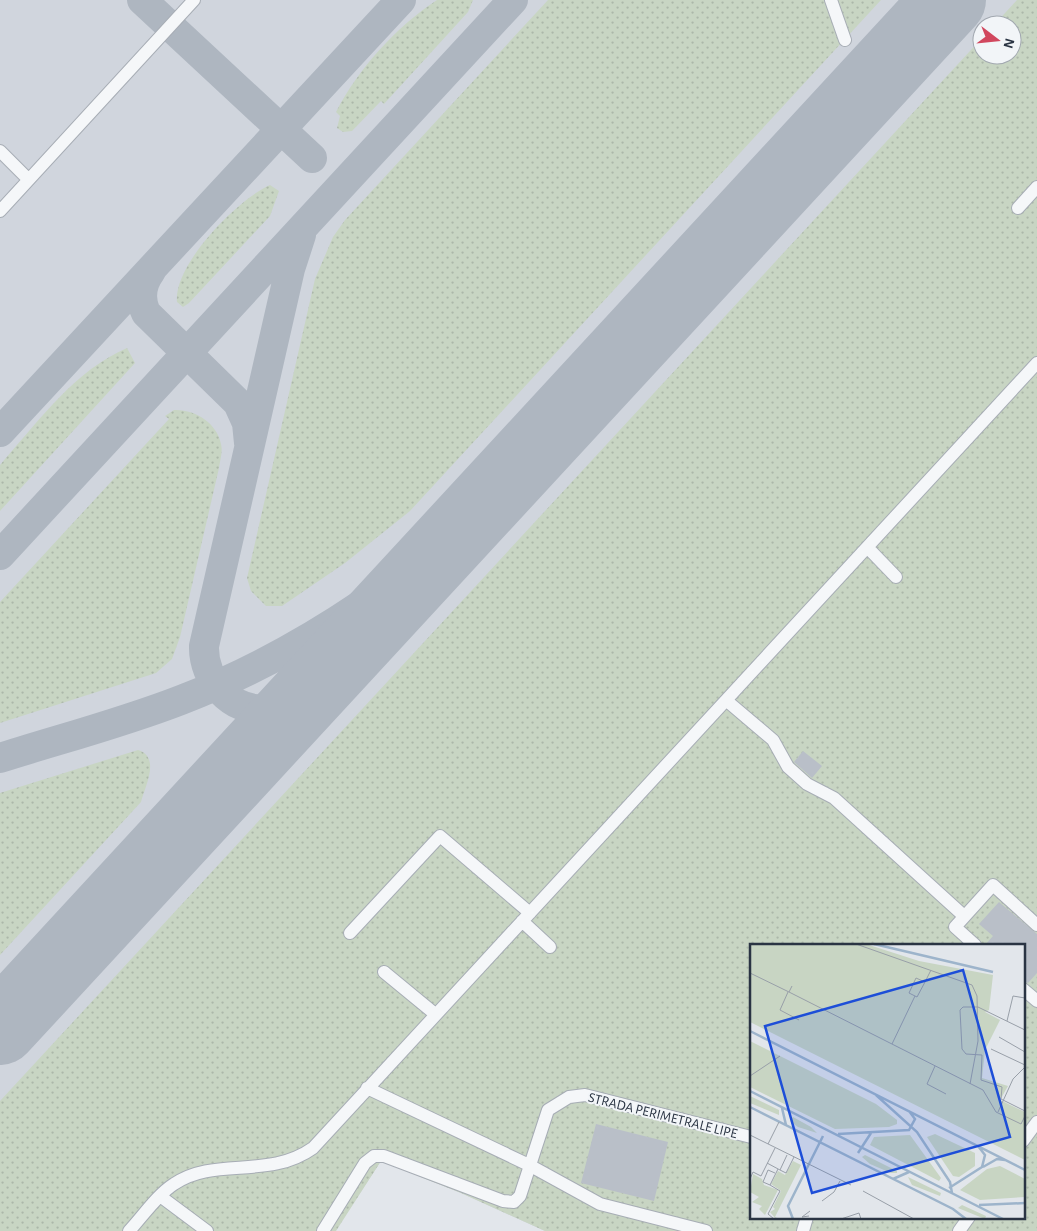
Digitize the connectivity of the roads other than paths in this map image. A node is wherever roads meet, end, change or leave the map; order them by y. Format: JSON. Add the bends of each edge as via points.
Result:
{"nodes":[{"id":1,"x":194,"y":0,"type":"edge"},
{"id":2,"x":832,"y":0,"type":"edge"},
{"id":3,"x":844,"y":40,"type":"dead end"},
{"id":4,"x":0,"y":151,"type":"edge"},
{"id":5,"x":28,"y":179,"type":"junction"},
{"id":6,"x":1037,"y":187,"type":"edge"},
{"id":7,"x":1018,"y":208,"type":"dead end"},
{"id":8,"x":0,"y":211,"type":"edge"},
{"id":9,"x":1037,"y":363,"type":"edge"},
{"id":10,"x":868,"y":548,"type":"junction"},
{"id":11,"x":896,"y":577,"type":"dead end"},
{"id":12,"x":727,"y":701,"type":"junction"},
{"id":13,"x":964,"y":916,"type":"junction"},
{"id":14,"x":526,"y":917,"type":"junction"},
{"id":15,"x":1037,"y":925,"type":"edge"},
{"id":16,"x":350,"y":933,"type":"dead end"},
{"id":17,"x":974,"y":944,"type":"edge"},
{"id":18,"x":550,"y":948,"type":"dead end"},
{"id":19,"x":384,"y":972,"type":"dead end"},
{"id":20,"x":435,"y":1014,"type":"junction"},
{"id":21,"x":367,"y":1088,"type":"junction"},
{"id":22,"x":1037,"y":1122,"type":"edge"},
{"id":23,"x":750,"y":1137,"type":"edge"},
{"id":24,"x":1024,"y":1140,"type":"edge"},
{"id":25,"x":529,"y":1165,"type":"junction"},
{"id":26,"x":160,"y":1196,"type":"junction"},
{"id":27,"x":807,"y":1218,"type":"edge"},
{"id":28,"x":968,"y":1218,"type":"edge"},
{"id":29,"x":129,"y":1231,"type":"edge"},
{"id":30,"x":206,"y":1231,"type":"edge"},
{"id":31,"x":323,"y":1231,"type":"edge"},
{"id":32,"x":706,"y":1231,"type":"edge"},
{"id":33,"x":803,"y":1231,"type":"edge"},
{"id":34,"x":959,"y":1231,"type":"edge"}],
"edges":[{"from":1,"to":5,"type":"lane"},
{"from":2,"to":3,"type":"lane"},
{"from":4,"to":5,"type":"lane"},
{"from":5,"to":8,"type":"lane"},
{"from":6,"to":7,"type":"lane"},
{"from":9,"to":10,"type":"lane"},
{"from":10,"to":11,"type":"lane"},
{"from":10,"to":12,"type":"lane"},
{"from":12,"to":13,"type":"lane","via":[[773,740],[788,767],[807,784],[834,798]]},
{"from":12,"to":14,"type":"lane"},
{"from":13,"to":15,"type":"lane","via":[[993,885]]},
{"from":13,"to":17,"type":"lane","via":[[955,927]]},
{"from":14,"to":16,"type":"lane","via":[[440,836]]},
{"from":14,"to":18,"type":"lane"},
{"from":14,"to":20,"type":"lane"},
{"from":19,"to":20,"type":"lane"},
{"from":20,"to":21,"type":"lane"},
{"from":21,"to":25,"type":"lane"},
{"from":21,"to":26,"type":"lane","via":[[322,1138],[296,1159],[262,1167],[204,1172],[174,1184]]},
{"from":22,"to":24,"type":"lane"},
{"from":23,"to":25,"type":"lane","name":"STRADA PERIMETRALE LIPE","via":[[585,1095],[569,1097],[548,1110]]},
{"from":25,"to":31,"type":"lane","name":"STRADA PERIMETRALE LIPE","via":[[520,1196],[509,1203],[384,1156],[374,1156],[365,1163]]},
{"from":25,"to":32,"type":"lane","via":[[600,1204]]},
{"from":26,"to":29,"type":"lane"},
{"from":26,"to":30,"type":"lane"},
{"from":27,"to":33,"type":"lane"},
{"from":28,"to":34,"type":"lane"}]}
